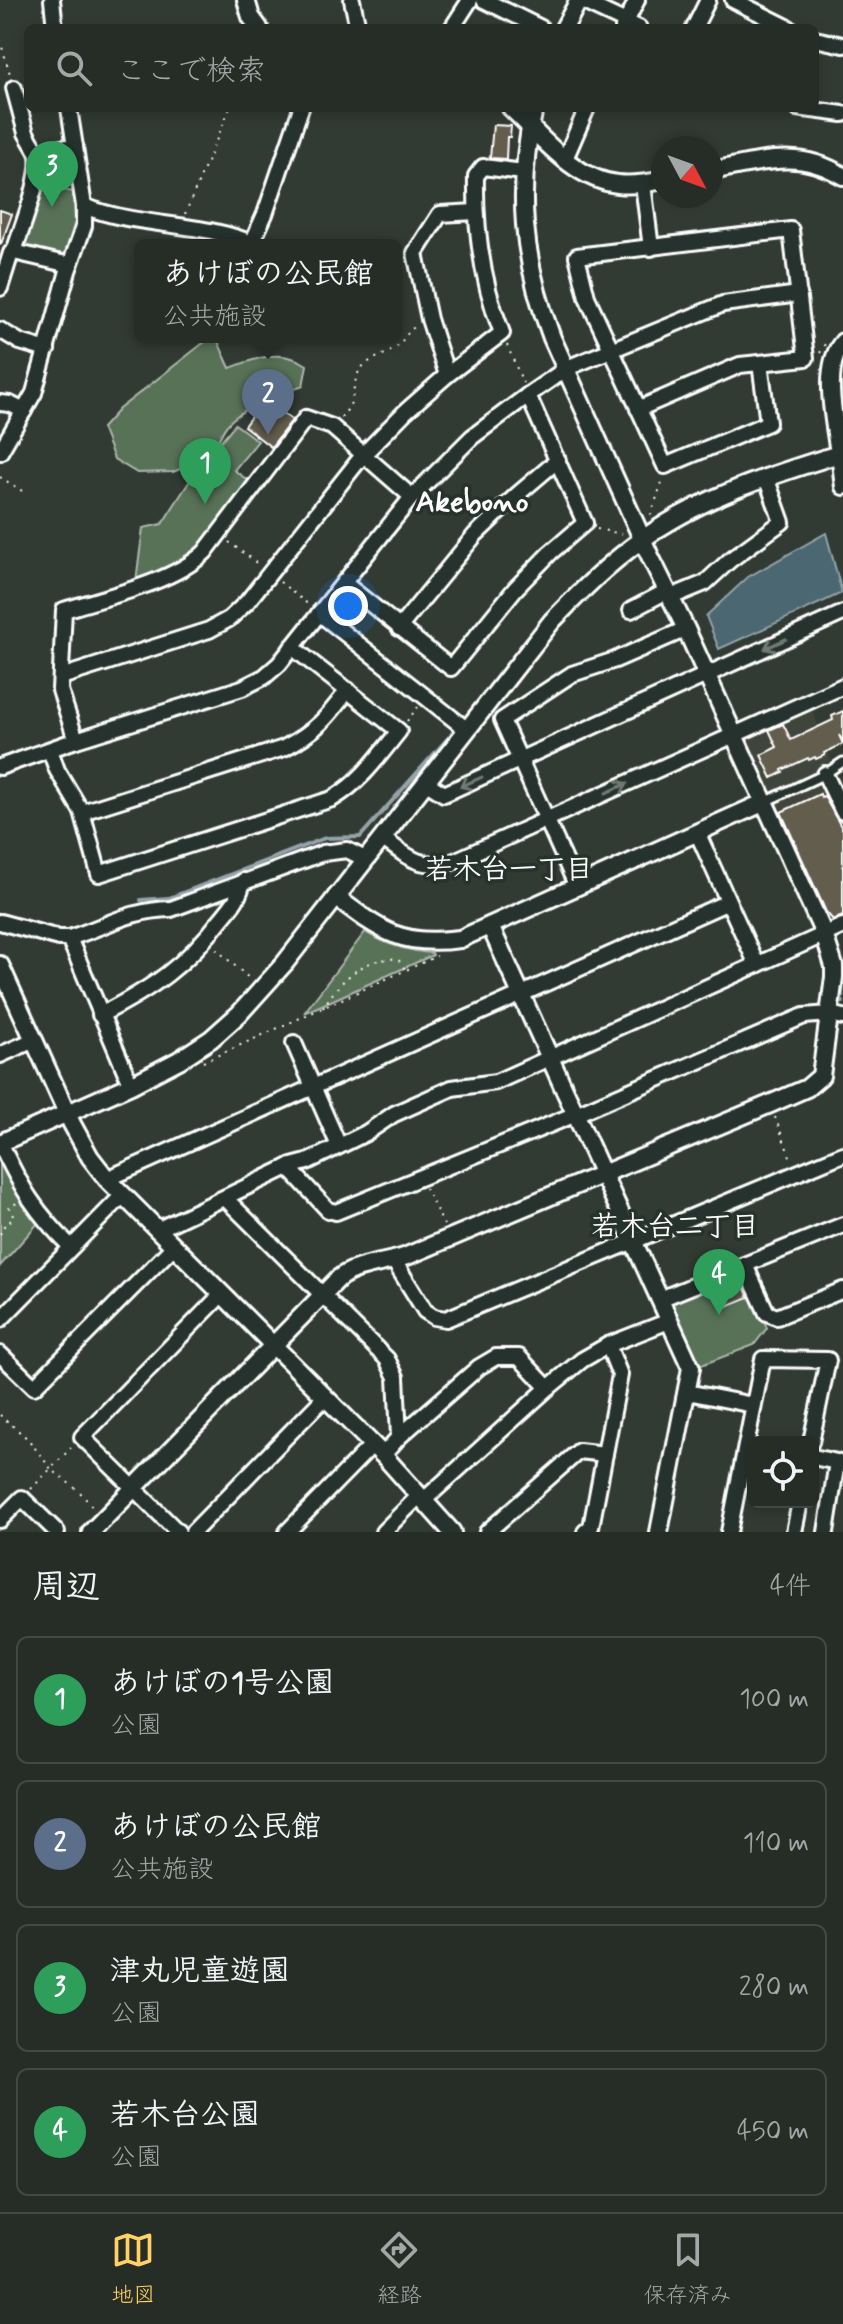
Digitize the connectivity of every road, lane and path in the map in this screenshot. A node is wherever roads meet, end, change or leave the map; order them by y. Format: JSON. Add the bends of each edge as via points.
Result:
{"nodes":[{"id":1,"x":52,"y":0,"type":"edge"},
{"id":2,"x":246,"y":0,"type":"edge"},
{"id":3,"x":352,"y":0,"type":"edge"},
{"id":4,"x":470,"y":0,"type":"edge"},
{"id":5,"x":484,"y":0,"type":"edge"},
{"id":6,"x":579,"y":0,"type":"edge"},
{"id":7,"x":637,"y":0,"type":"edge"},
{"id":8,"x":708,"y":0,"type":"edge"},
{"id":9,"x":733,"y":0,"type":"edge"},
{"id":10,"x":55,"y":24,"type":"edge"},
{"id":11,"x":256,"y":24,"type":"edge"},
{"id":12,"x":357,"y":24,"type":"edge"},
{"id":13,"x":455,"y":24,"type":"edge"},
{"id":14,"x":533,"y":24,"type":"edge"},
{"id":15,"x":566,"y":24,"type":"edge"},
{"id":16,"x":626,"y":24,"type":"edge"},
{"id":17,"x":631,"y":24,"type":"edge"},
{"id":18,"x":696,"y":24,"type":"edge"},
{"id":19,"x":781,"y":24,"type":"edge"},
{"id":20,"x":0,"y":40,"type":"edge"},
{"id":21,"x":819,"y":40,"type":"edge"},
{"id":22,"x":843,"y":45,"type":"edge"},
{"id":23,"x":14,"y":88,"type":"joint"},
{"id":24,"x":819,"y":111,"type":"edge"},
{"id":25,"x":70,"y":112,"type":"edge"},
{"id":26,"x":228,"y":112,"type":"edge"},
{"id":27,"x":300,"y":112,"type":"edge"},
{"id":28,"x":515,"y":112,"type":"edge"},
{"id":29,"x":533,"y":112,"type":"edge"},
{"id":30,"x":585,"y":112,"type":"edge"},
{"id":31,"x":843,"y":114,"type":"edge"},
{"id":32,"x":530,"y":125,"type":"junction"},
{"id":33,"x":75,"y":146,"type":"junction"},
{"id":34,"x":37,"y":152,"type":"junction"},
{"id":35,"x":565,"y":159,"type":"junction"},
{"id":36,"x":723,"y":169,"type":"edge"},
{"id":37,"x":524,"y":172,"type":"junction"},
{"id":38,"x":843,"y":176,"type":"edge"},
{"id":39,"x":651,"y":182,"type":"edge"},
{"id":40,"x":643,"y":184,"type":"junction"},
{"id":41,"x":84,"y":206,"type":"junction"},
{"id":42,"x":476,"y":212,"type":"junction"},
{"id":43,"x":179,"y":227,"type":"junction"},
{"id":44,"x":241,"y":239,"type":"edge"},
{"id":45,"x":256,"y":239,"type":"edge"},
{"id":46,"x":651,"y":248,"type":"junction"},
{"id":47,"x":14,"y":252,"type":"junction"},
{"id":48,"x":70,"y":265,"type":"junction"},
{"id":49,"x":0,"y":288,"type":"edge"},
{"id":50,"x":799,"y":294,"type":"junction"},
{"id":51,"x":429,"y":319,"type":"junction"},
{"id":52,"x":0,"y":330,"type":"edge"},
{"id":53,"x":402,"y":339,"type":"edge"},
{"id":54,"x":843,"y":342,"type":"edge"},
{"id":55,"x":399,"y":343,"type":"edge"},
{"id":56,"x":47,"y":350,"type":"junction"},
{"id":57,"x":610,"y":350,"type":"junction"},
{"id":58,"x":510,"y":352,"type":"dead end"},
{"id":59,"x":760,"y":363,"type":"junction"},
{"id":60,"x":567,"y":368,"type":"junction"},
{"id":61,"x":447,"y":375,"type":"junction"},
{"id":62,"x":528,"y":395,"type":"junction"},
{"id":63,"x":0,"y":403,"type":"edge"},
{"id":64,"x":638,"y":409,"type":"junction"},
{"id":65,"x":24,"y":411,"type":"junction"},
{"id":66,"x":332,"y":427,"type":"junction"},
{"id":67,"x":0,"y":452,"type":"edge"},
{"id":68,"x":839,"y":454,"type":"junction"},
{"id":69,"x":363,"y":455,"type":"junction"},
{"id":70,"x":558,"y":460,"type":"junction"},
{"id":71,"x":665,"y":466,"type":"junction"},
{"id":72,"x":0,"y":477,"type":"edge"},
{"id":73,"x":766,"y":477,"type":"junction"},
{"id":74,"x":843,"y":487,"type":"edge"},
{"id":75,"x":27,"y":494,"type":"dead end"},
{"id":76,"x":412,"y":497,"type":"junction"},
{"id":77,"x":658,"y":497,"type":"dead end"},
{"id":78,"x":642,"y":539,"type":"junction"},
{"id":79,"x":344,"y":583,"type":"junction"},
{"id":80,"x":669,"y":594,"type":"junction"},
{"id":81,"x":631,"y":610,"type":"dead end"},
{"id":82,"x":319,"y":613,"type":"junction"},
{"id":83,"x":843,"y":613,"type":"edge"},
{"id":84,"x":399,"y":628,"type":"junction"},
{"id":85,"x":686,"y":629,"type":"junction"},
{"id":86,"x":292,"y":647,"type":"junction"},
{"id":87,"x":707,"y":676,"type":"junction"},
{"id":88,"x":61,"y":677,"type":"junction"},
{"id":89,"x":843,"y":686,"type":"edge"},
{"id":90,"x":348,"y":690,"type":"junction"},
{"id":91,"x":427,"y":697,"type":"junction"},
{"id":92,"x":466,"y":729,"type":"junction"},
{"id":93,"x":399,"y":731,"type":"junction"},
{"id":94,"x":735,"y":734,"type":"junction"},
{"id":95,"x":76,"y":740,"type":"junction"},
{"id":96,"x":50,"y":750,"type":"junction"},
{"id":97,"x":519,"y":761,"type":"junction"},
{"id":98,"x":843,"y":762,"type":"edge"},
{"id":99,"x":0,"y":767,"type":"edge"},
{"id":100,"x":843,"y":770,"type":"edge"},
{"id":101,"x":825,"y":774,"type":"junction"},
{"id":102,"x":425,"y":782,"type":"junction"},
{"id":103,"x":765,"y":802,"type":"junction"},
{"id":104,"x":82,"y":812,"type":"junction"},
{"id":105,"x":843,"y":812,"type":"edge"},
{"id":106,"x":546,"y":820,"type":"junction"},
{"id":107,"x":697,"y":832,"type":"junction"},
{"id":108,"x":382,"y":838,"type":"junction"},
{"id":109,"x":365,"y":859,"type":"junction"},
{"id":110,"x":243,"y":881,"type":"junction"},
{"id":111,"x":577,"y":887,"type":"junction"},
{"id":112,"x":336,"y":897,"type":"junction"},
{"id":113,"x":728,"y":902,"type":"junction"},
{"id":114,"x":0,"y":922,"type":"edge"},
{"id":115,"x":490,"y":926,"type":"junction"},
{"id":116,"x":843,"y":926,"type":"edge"},
{"id":117,"x":824,"y":934,"type":"junction"},
{"id":118,"x":69,"y":938,"type":"junction"},
{"id":119,"x":206,"y":940,"type":"junction"},
{"id":120,"x":435,"y":958,"type":"dead end"},
{"id":121,"x":757,"y":965,"type":"junction"},
{"id":122,"x":407,"y":971,"type":"junction"},
{"id":123,"x":1,"y":972,"type":"edge"},
{"id":124,"x":262,"y":989,"type":"junction"},
{"id":125,"x":521,"y":994,"type":"junction"},
{"id":126,"x":323,"y":1009,"type":"junction"},
{"id":127,"x":100,"y":1015,"type":"junction"},
{"id":128,"x":836,"y":1016,"type":"edge"},
{"id":129,"x":34,"y":1040,"type":"junction"},
{"id":130,"x":294,"y":1043,"type":"dead end"},
{"id":131,"x":0,"y":1055,"type":"edge"},
{"id":132,"x":550,"y":1057,"type":"junction"},
{"id":133,"x":206,"y":1062,"type":"dead end"},
{"id":134,"x":131,"y":1085,"type":"junction"},
{"id":135,"x":313,"y":1086,"type":"junction"},
{"id":136,"x":770,"y":1104,"type":"junction"},
{"id":137,"x":67,"y":1113,"type":"junction"},
{"id":138,"x":576,"y":1114,"type":"junction"},
{"id":139,"x":0,"y":1143,"type":"edge"},
{"id":140,"x":339,"y":1146,"type":"junction"},
{"id":141,"x":843,"y":1154,"type":"edge"},
{"id":142,"x":288,"y":1167,"type":"junction"},
{"id":143,"x":797,"y":1173,"type":"junction"},
{"id":144,"x":603,"y":1174,"type":"junction"},
{"id":145,"x":420,"y":1177,"type":"junction"},
{"id":146,"x":107,"y":1179,"type":"junction"},
{"id":147,"x":123,"y":1195,"type":"junction"},
{"id":148,"x":225,"y":1198,"type":"junction"},
{"id":149,"x":14,"y":1218,"type":"dead end"},
{"id":150,"x":843,"y":1225,"type":"edge"},
{"id":151,"x":157,"y":1230,"type":"junction"},
{"id":152,"x":0,"y":1234,"type":"edge"},
{"id":153,"x":450,"y":1237,"type":"junction"},
{"id":154,"x":634,"y":1241,"type":"junction"},
{"id":155,"x":174,"y":1246,"type":"junction"},
{"id":156,"x":71,"y":1247,"type":"junction"},
{"id":157,"x":394,"y":1261,"type":"junction"},
{"id":158,"x":745,"y":1265,"type":"junction"},
{"id":159,"x":843,"y":1290,"type":"edge"},
{"id":160,"x":222,"y":1294,"type":"junction"},
{"id":161,"x":323,"y":1296,"type":"junction"},
{"id":162,"x":660,"y":1299,"type":"junction"},
{"id":163,"x":0,"y":1320,"type":"edge"},
{"id":164,"x":669,"y":1321,"type":"junction"},
{"id":165,"x":608,"y":1345,"type":"junction"},
{"id":166,"x":273,"y":1346,"type":"junction"},
{"id":167,"x":0,"y":1354,"type":"edge"},
{"id":168,"x":548,"y":1388,"type":"junction"},
{"id":169,"x":687,"y":1392,"type":"junction"},
{"id":170,"x":325,"y":1397,"type":"junction"},
{"id":171,"x":753,"y":1405,"type":"junction"},
{"id":172,"x":0,"y":1415,"type":"edge"},
{"id":173,"x":812,"y":1436,"type":"edge"},
{"id":174,"x":82,"y":1437,"type":"junction"},
{"id":175,"x":399,"y":1437,"type":"junction"},
{"id":176,"x":378,"y":1450,"type":"junction"},
{"id":177,"x":605,"y":1454,"type":"junction"},
{"id":178,"x":819,"y":1458,"type":"edge"},
{"id":179,"x":51,"y":1469,"type":"junction"},
{"id":180,"x":134,"y":1488,"type":"junction"},
{"id":181,"x":422,"y":1497,"type":"junction"},
{"id":182,"x":22,"y":1498,"type":"junction"},
{"id":183,"x":799,"y":1508,"type":"edge"},
{"id":184,"x":104,"y":1518,"type":"junction"},
{"id":185,"x":0,"y":1520,"type":"edge"},
{"id":186,"x":57,"y":1532,"type":"edge"},
{"id":187,"x":91,"y":1532,"type":"edge"},
{"id":188,"x":178,"y":1532,"type":"edge"},
{"id":189,"x":193,"y":1532,"type":"edge"},
{"id":190,"x":287,"y":1532,"type":"edge"},
{"id":191,"x":383,"y":1532,"type":"edge"},
{"id":192,"x":452,"y":1532,"type":"edge"},
{"id":193,"x":487,"y":1532,"type":"edge"},
{"id":194,"x":585,"y":1532,"type":"edge"},
{"id":195,"x":659,"y":1532,"type":"edge"},
{"id":196,"x":729,"y":1532,"type":"edge"},
{"id":197,"x":794,"y":1532,"type":"edge"},
{"id":198,"x":826,"y":1532,"type":"edge"}],
"edges":[{"from":1,"to":10,"type":"street"},
{"from":2,"to":11,"type":"street"},
{"from":3,"to":12,"type":"street"},
{"from":4,"to":13,"type":"street"},
{"from":5,"to":14,"type":"street"},
{"from":6,"to":15,"type":"street"},
{"from":6,"to":16,"type":"street"},
{"from":7,"to":17,"type":"street"},
{"from":8,"to":18,"type":"street"},
{"from":9,"to":19,"type":"street"},
{"from":20,"to":23,"type":"path"},
{"from":21,"to":22,"type":"street"},
{"from":23,"to":34,"type":"street"},
{"from":24,"to":31,"type":"street"},
{"from":25,"to":33,"type":"street"},
{"from":26,"to":43,"type":"path"},
{"from":27,"to":45,"type":"street"},
{"from":28,"to":32,"type":"street"},
{"from":29,"to":32,"type":"street"},
{"from":30,"to":35,"type":"street"},
{"from":32,"to":35,"type":"street"},
{"from":32,"to":37,"type":"street"},
{"from":33,"to":34,"type":"street"},
{"from":33,"to":41,"type":"street"},
{"from":34,"to":47,"type":"street","via":[[35,183]]},
{"from":35,"to":40,"type":"street","via":[[600,180]]},
{"from":36,"to":38,"type":"street","via":[[785,158],[819,163]]},
{"from":37,"to":42,"type":"street","via":[[483,167],[476,176]]},
{"from":37,"to":60,"type":"street","via":[[529,263],[538,301]]},
{"from":39,"to":40,"type":"street"},
{"from":40,"to":46,"type":"street"},
{"from":41,"to":43,"type":"street"},
{"from":41,"to":48,"type":"street","via":[[84,226]]},
{"from":42,"to":51,"type":"street","via":[[440,214],[415,253]]},
{"from":42,"to":61,"type":"street","via":[[483,271],[502,333]]},
{"from":43,"to":44,"type":"street"},
{"from":46,"to":50,"type":"street","via":[[791,230]]},
{"from":46,"to":57,"type":"street","via":[[577,256],[587,297]]},
{"from":47,"to":48,"type":"street"},
{"from":47,"to":49,"type":"street"},
{"from":48,"to":56,"type":"street"},
{"from":50,"to":57,"type":"street","via":[[723,304]]},
{"from":50,"to":59,"type":"street","via":[[806,358]]},
{"from":51,"to":53,"type":"path"},
{"from":51,"to":61,"type":"street"},
{"from":52,"to":56,"type":"street"},
{"from":54,"to":68,"type":"street","via":[[830,374]]},
{"from":55,"to":66,"type":"path","via":[[362,368],[353,404]]},
{"from":56,"to":65,"type":"street"},
{"from":57,"to":60,"type":"street"},
{"from":57,"to":64,"type":"street"},
{"from":58,"to":62,"type":"path"},
{"from":59,"to":64,"type":"street","via":[[740,365]]},
{"from":59,"to":71,"type":"street","via":[[768,423]]},
{"from":60,"to":62,"type":"street"},
{"from":60,"to":78,"type":"street"},
{"from":61,"to":69,"type":"street"},
{"from":62,"to":70,"type":"street"},
{"from":62,"to":76,"type":"street","via":[[472,437]]},
{"from":63,"to":65,"type":"street"},
{"from":64,"to":71,"type":"street"},
{"from":65,"to":67,"type":"street"},
{"from":66,"to":69,"type":"street"},
{"from":66,"to":88,"type":"street","via":[[306,418],[193,564],[64,610]]},
{"from":68,"to":73,"type":"street"},
{"from":68,"to":74,"type":"street"},
{"from":69,"to":76,"type":"street"},
{"from":69,"to":88,"type":"street","via":[[229,619]]},
{"from":70,"to":84,"type":"street","via":[[475,535]]},
{"from":70,"to":84,"type":"street","via":[[585,523],[515,589],[451,668]]},
{"from":71,"to":77,"type":"path"},
{"from":72,"to":75,"type":"path"},
{"from":73,"to":78,"type":"street","via":[[711,500]]},
{"from":73,"to":80,"type":"street","via":[[782,522],[705,583]]},
{"from":76,"to":79,"type":"street"},
{"from":78,"to":80,"type":"street"},
{"from":78,"to":92,"type":"street","via":[[552,621]]},
{"from":79,"to":82,"type":"street"},
{"from":79,"to":84,"type":"street"},
{"from":80,"to":81,"type":"street"},
{"from":80,"to":85,"type":"street"},
{"from":82,"to":86,"type":"street"},
{"from":82,"to":91,"type":"street"},
{"from":83,"to":87,"type":"street","one_way":true},
{"from":85,"to":87,"type":"street"},
{"from":85,"to":97,"type":"street","via":[[572,674],[502,720]]},
{"from":86,"to":90,"type":"street"},
{"from":86,"to":95,"type":"street","via":[[271,670],[242,688]]},
{"from":87,"to":94,"type":"street"},
{"from":87,"to":97,"type":"street"},
{"from":88,"to":95,"type":"street"},
{"from":89,"to":94,"type":"street"},
{"from":90,"to":93,"type":"street"},
{"from":90,"to":104,"type":"street","via":[[315,729],[284,748]]},
{"from":91,"to":92,"type":"street"},
{"from":91,"to":93,"type":"path"},
{"from":92,"to":102,"type":"street"},
{"from":93,"to":104,"type":"street","via":[[366,773],[332,799],[99,874]]},
{"from":94,"to":103,"type":"street"},
{"from":106,"to":94,"type":"street","one_way":true},
{"from":95,"to":96,"type":"street"},
{"from":96,"to":99,"type":"street"},
{"from":96,"to":104,"type":"street"},
{"from":97,"to":102,"type":"street","one_way":true,"via":[[444,794]]},
{"from":97,"to":106,"type":"street"},
{"from":98,"to":101,"type":"lane"},
{"from":100,"to":101,"type":"lane"},
{"from":101,"to":103,"type":"lane"},
{"from":101,"to":105,"type":"street"},
{"from":102,"to":108,"type":"street"},
{"from":103,"to":107,"type":"street"},
{"from":103,"to":117,"type":"street"},
{"from":106,"to":108,"type":"street","via":[[452,862],[433,865],[413,860]]},
{"from":106,"to":111,"type":"street"},
{"from":107,"to":111,"type":"street"},
{"from":107,"to":113,"type":"street"},
{"from":108,"to":109,"type":"street"},
{"from":109,"to":110,"type":"street","via":[[347,850],[323,853]]},
{"from":109,"to":112,"type":"street"},
{"from":110,"to":118,"type":"street","via":[[171,909],[126,915]]},
{"from":110,"to":119,"type":"street","via":[[240,895]]},
{"from":111,"to":115,"type":"street"},
{"from":112,"to":115,"type":"street","via":[[385,932],[404,938],[460,939]]},
{"from":112,"to":124,"type":"street"},
{"from":113,"to":121,"type":"street"},
{"from":113,"to":125,"type":"street"},
{"from":114,"to":118,"type":"street"},
{"from":115,"to":125,"type":"street"},
{"from":116,"to":117,"type":"street"},
{"from":117,"to":121,"type":"street"},
{"from":117,"to":128,"type":"street","via":[[834,966]]},
{"from":118,"to":127,"type":"street"},
{"from":119,"to":124,"type":"path"},
{"from":119,"to":127,"type":"street","via":[[142,994]]},
{"from":120,"to":122,"type":"path"},
{"from":121,"to":132,"type":"street"},
{"from":122,"to":126,"type":"path"},
{"from":122,"to":126,"type":"path","via":[[398,959],[384,958],[353,971]]},
{"from":123,"to":129,"type":"street"},
{"from":124,"to":134,"type":"street","via":[[211,1039]]},
{"from":125,"to":132,"type":"street"},
{"from":125,"to":135,"type":"street"},
{"from":126,"to":133,"type":"path"},
{"from":127,"to":134,"type":"street"},
{"from":128,"to":136,"type":"street","via":[[816,1083]]},
{"from":128,"to":138,"type":"street","via":[[804,1016]]},
{"from":129,"to":131,"type":"street"},
{"from":129,"to":137,"type":"street"},
{"from":130,"to":135,"type":"street"},
{"from":132,"to":138,"type":"street"},
{"from":132,"to":140,"type":"street","via":[[496,1082],[452,1088]]},
{"from":134,"to":137,"type":"street"},
{"from":135,"to":140,"type":"street"},
{"from":135,"to":146,"type":"street"},
{"from":136,"to":143,"type":"path"},
{"from":136,"to":144,"type":"street"},
{"from":137,"to":139,"type":"street"},
{"from":137,"to":146,"type":"street"},
{"from":138,"to":144,"type":"street"},
{"from":138,"to":145,"type":"street"},
{"from":139,"to":156,"type":"street","via":[[31,1204]]},
{"from":140,"to":142,"type":"street"},
{"from":141,"to":143,"type":"street"},
{"from":142,"to":145,"type":"street","via":[[328,1210],[336,1212]]},
{"from":142,"to":148,"type":"street"},
{"from":143,"to":154,"type":"street"},
{"from":144,"to":153,"type":"street"},
{"from":144,"to":154,"type":"street"},
{"from":145,"to":153,"type":"path"},
{"from":146,"to":147,"type":"street"},
{"from":147,"to":151,"type":"street"},
{"from":147,"to":156,"type":"street"},
{"from":148,"to":151,"type":"street"},
{"from":148,"to":161,"type":"street"},
{"from":149,"to":152,"type":"path"},
{"from":150,"to":158,"type":"street"},
{"from":151,"to":155,"type":"street"},
{"from":153,"to":157,"type":"street"},
{"from":154,"to":157,"type":"street","via":[[446,1319],[425,1311]]},
{"from":154,"to":162,"type":"street"},
{"from":155,"to":160,"type":"street"},
{"from":155,"to":167,"type":"street","via":[[34,1387]]},
{"from":156,"to":163,"type":"street"},
{"from":157,"to":161,"type":"street","via":[[348,1271]]},
{"from":158,"to":159,"type":"street","via":[[771,1316]]},
{"from":158,"to":162,"type":"street"},
{"from":160,"to":166,"type":"street"},
{"from":160,"to":174,"type":"street"},
{"from":161,"to":166,"type":"street"},
{"from":161,"to":175,"type":"street","via":[[387,1359],[396,1377]]},
{"from":162,"to":164,"type":"street"},
{"from":164,"to":165,"type":"street"},
{"from":164,"to":169,"type":"street","via":[[691,1368]]},
{"from":165,"to":168,"type":"street"},
{"from":165,"to":177,"type":"street","via":[[620,1375]]},
{"from":166,"to":170,"type":"street"},
{"from":166,"to":180,"type":"street"},
{"from":168,"to":175,"type":"street","via":[[519,1357],[496,1357]]},
{"from":168,"to":181,"type":"street"},
{"from":169,"to":171,"type":"street"},
{"from":169,"to":195,"type":"street"},
{"from":170,"to":176,"type":"street"},
{"from":170,"to":189,"type":"street"},
{"from":171,"to":173,"type":"street","via":[[763,1359],[828,1360]]},
{"from":171,"to":196,"type":"street"},
{"from":172,"to":179,"type":"path"},
{"from":174,"to":179,"type":"path"},
{"from":174,"to":180,"type":"street"},
{"from":175,"to":176,"type":"street"},
{"from":176,"to":181,"type":"street"},
{"from":176,"to":190,"type":"street"},
{"from":177,"to":193,"type":"street","via":[[579,1451]]},
{"from":177,"to":194,"type":"street","via":[[591,1527]]},
{"from":178,"to":198,"type":"street","via":[[837,1462]]},
{"from":179,"to":182,"type":"path"},
{"from":179,"to":184,"type":"path"},
{"from":180,"to":184,"type":"street"},
{"from":180,"to":188,"type":"street"},
{"from":181,"to":191,"type":"street"},
{"from":181,"to":192,"type":"street"},
{"from":182,"to":185,"type":"street"},
{"from":182,"to":186,"type":"street"},
{"from":183,"to":197,"type":"street"},
{"from":184,"to":187,"type":"street"}]}
